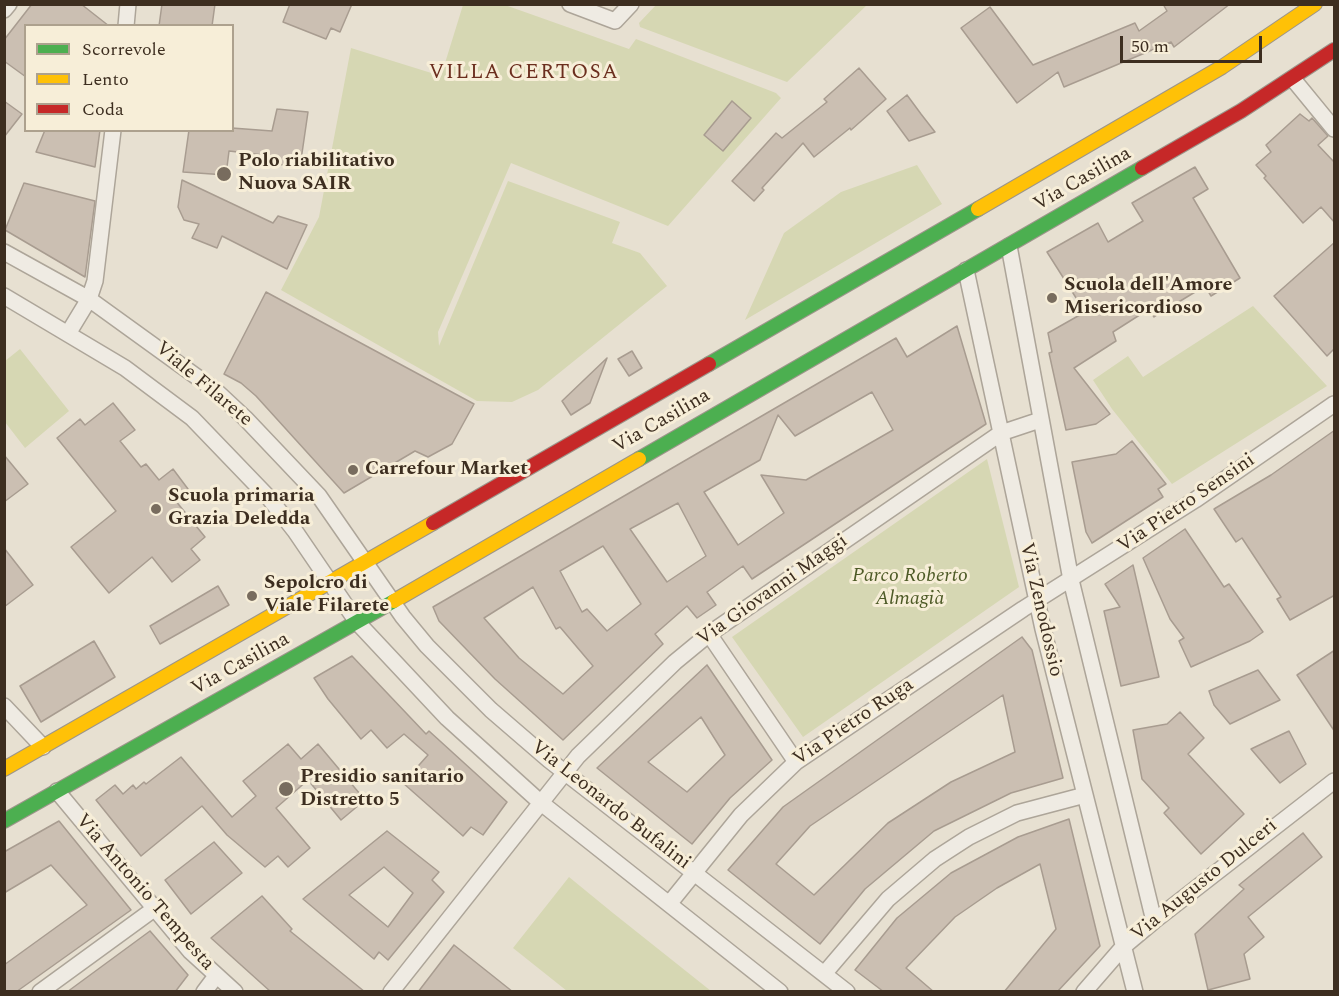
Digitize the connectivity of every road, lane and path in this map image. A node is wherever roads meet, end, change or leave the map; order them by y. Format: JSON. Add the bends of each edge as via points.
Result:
{"nodes":[{"id":1,"x":9,"y":4,"type":"edge"},
{"id":2,"x":128,"y":4,"type":"edge"},
{"id":3,"x":570,"y":4,"type":"edge"},
{"id":4,"x":631,"y":4,"type":"edge"},
{"id":5,"x":1315,"y":4,"type":"edge"},
{"id":6,"x":4,"y":10,"type":"edge"},
{"id":7,"x":126,"y":24,"type":"edge"},
{"id":8,"x":1335,"y":50,"type":"edge"},
{"id":9,"x":1293,"y":79,"type":"junction"},
{"id":10,"x":1335,"y":129,"type":"edge"},
{"id":11,"x":113,"y":132,"type":"edge"},
{"id":12,"x":1008,"y":246,"type":"junction"},
{"id":13,"x":4,"y":252,"type":"edge"},
{"id":14,"x":966,"y":270,"type":"junction"},
{"id":15,"x":4,"y":296,"type":"edge"},
{"id":16,"x":89,"y":299,"type":"junction"},
{"id":17,"x":69,"y":332,"type":"junction"},
{"id":18,"x":1335,"y":404,"type":"edge"},
{"id":19,"x":1040,"y":420,"type":"junction"},
{"id":20,"x":1001,"y":432,"type":"junction"},
{"id":21,"x":364,"y":562,"type":"junction"},
{"id":22,"x":1071,"y":580,"type":"junction"},
{"id":23,"x":330,"y":583,"type":"junction"},
{"id":24,"x":1037,"y":600,"type":"junction"},
{"id":25,"x":391,"y":601,"type":"junction"},
{"id":26,"x":357,"y":622,"type":"junction"},
{"id":27,"x":710,"y":634,"type":"junction"},
{"id":28,"x":4,"y":706,"type":"edge"},
{"id":29,"x":43,"y":747,"type":"junction"},
{"id":30,"x":796,"y":762,"type":"junction"},
{"id":31,"x":4,"y":769,"type":"edge"},
{"id":32,"x":564,"y":772,"type":"junction"},
{"id":33,"x":1335,"y":781,"type":"edge"},
{"id":34,"x":57,"y":790,"type":"junction"},
{"id":35,"x":1085,"y":795,"type":"junction"},
{"id":36,"x":540,"y":802,"type":"junction"},
{"id":37,"x":4,"y":821,"type":"edge"},
{"id":38,"x":695,"y":872,"type":"junction"},
{"id":39,"x":669,"y":904,"type":"junction"},
{"id":40,"x":154,"y":909,"type":"junction"},
{"id":41,"x":1154,"y":921,"type":"junction"},
{"id":42,"x":1123,"y":947,"type":"junction"},
{"id":43,"x":824,"y":974,"type":"junction"},
{"id":44,"x":216,"y":976,"type":"junction"},
{"id":45,"x":40,"y":992,"type":"edge"},
{"id":46,"x":204,"y":992,"type":"edge"},
{"id":47,"x":235,"y":992,"type":"edge"},
{"id":48,"x":391,"y":992,"type":"edge"},
{"id":49,"x":780,"y":992,"type":"edge"},
{"id":50,"x":847,"y":992,"type":"edge"},
{"id":51,"x":1084,"y":992,"type":"edge"},
{"id":52,"x":1135,"y":992,"type":"edge"}],
"edges":[{"from":1,"to":6,"type":"street"},
{"from":2,"to":7,"type":"street"},
{"from":3,"to":4,"type":"street","via":[[615,21]]},
{"from":5,"to":21,"type":"main road","name":"Via Casilina","via":[[1239,56],[1060,162]]},
{"from":8,"to":9,"type":"main road","name":"Via Casilina"},
{"from":9,"to":10,"type":"street"},
{"from":9,"to":12,"type":"main road","name":"Via Casilina"},
{"from":11,"to":16,"type":"street","via":[[95,281]]},
{"from":12,"to":14,"type":"main road","name":"Via Casilina"},
{"from":12,"to":19,"type":"street","name":"Via Zenodossio"},
{"from":13,"to":16,"type":"street","name":"Viale Filarete"},
{"from":14,"to":20,"type":"street","name":"Via Zenodossio"},
{"from":14,"to":25,"type":"main road","name":"Via Casilina"},
{"from":15,"to":17,"type":"street","name":"Viale Filarete"},
{"from":16,"to":17,"type":"street"},
{"from":16,"to":21,"type":"street","name":"Viale Filarete","via":[[182,364],[246,418],[329,509]]},
{"from":17,"to":23,"type":"street","name":"Viale Filarete","via":[[157,390],[218,442],[282,514]]},
{"from":18,"to":22,"type":"street","name":"Via Pietro Sensini"},
{"from":19,"to":20,"type":"street","name":"Via Giovanni Maggi"},
{"from":19,"to":22,"type":"street","name":"Via Zenodossio"},
{"from":20,"to":24,"type":"street","name":"Via Zenodossio"},
{"from":20,"to":27,"type":"street","name":"Via Giovanni Maggi"},
{"from":21,"to":23,"type":"main road","name":"Via Casilina"},
{"from":21,"to":25,"type":"street","name":"Viale Filarete"},
{"from":22,"to":24,"type":"street","name":"Via Pietro Sensini"},
{"from":22,"to":41,"type":"street","name":"Via Zenodossio"},
{"from":23,"to":26,"type":"street","name":"Viale Filarete"},
{"from":23,"to":29,"type":"main road","name":"Via Casilina"},
{"from":24,"to":30,"type":"street","name":"Via Pietro Ruga"},
{"from":24,"to":35,"type":"street","name":"Via Zenodossio"},
{"from":25,"to":26,"type":"main road","name":"Via Casilina"},
{"from":25,"to":32,"type":"street","name":"Via Leonardo Bufalini","via":[[427,646],[474,694]]},
{"from":26,"to":34,"type":"main road","name":"Via Casilina"},
{"from":26,"to":36,"type":"street","name":"Via Leonardo Bufalini","via":[[447,718]]},
{"from":27,"to":30,"type":"street"},
{"from":27,"to":32,"type":"street","name":"Via Giovanni Maggi","via":[[615,718]]},
{"from":28,"to":29,"type":"street"},
{"from":29,"to":31,"type":"main road","name":"Via Casilina"},
{"from":30,"to":38,"type":"street","name":"Via Pietro Ruga","via":[[755,799]]},
{"from":32,"to":36,"type":"street","name":"Via Giovanni Maggi"},
{"from":32,"to":38,"type":"street","name":"Via Leonardo Bufalini"},
{"from":33,"to":41,"type":"street","name":"Via Augusto Dulceri"},
{"from":34,"to":37,"type":"main road","name":"Via Casilina"},
{"from":34,"to":40,"type":"street","name":"Via Antonio Tempesta"},
{"from":35,"to":42,"type":"street","name":"Via Zenodossio"},
{"from":35,"to":43,"type":"street","via":[[1017,813],[935,859],[888,899]]},
{"from":36,"to":39,"type":"street","name":"Via Leonardo Bufalini"},
{"from":36,"to":48,"type":"street"},
{"from":38,"to":39,"type":"street","name":"Via Pietro Ruga"},
{"from":38,"to":43,"type":"street","name":"Via Leonardo Bufalini"},
{"from":39,"to":49,"type":"street","name":"Via Leonardo Bufalini"},
{"from":40,"to":44,"type":"street","name":"Via Antonio Tempesta"},
{"from":40,"to":45,"type":"street"},
{"from":41,"to":42,"type":"street","name":"Via Augusto Dulceri"},
{"from":42,"to":51,"type":"street","name":"Via Augusto Dulceri"},
{"from":42,"to":52,"type":"street","name":"Via Zenodossio"},
{"from":43,"to":50,"type":"street","name":"Via Leonardo Bufalini"},
{"from":44,"to":46,"type":"street"},
{"from":44,"to":47,"type":"street","name":"Via Antonio Tempesta"}]}
